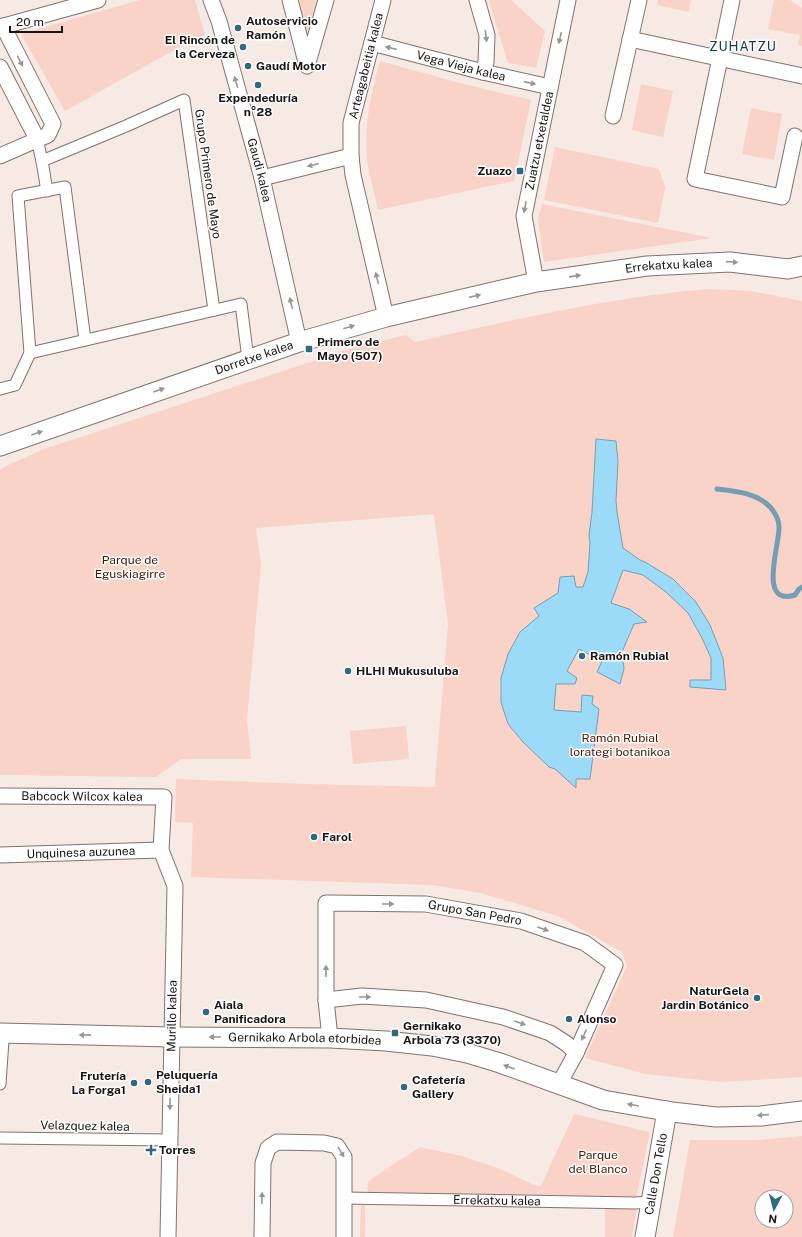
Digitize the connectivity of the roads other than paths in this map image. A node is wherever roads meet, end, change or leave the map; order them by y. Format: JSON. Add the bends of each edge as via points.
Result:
{"nodes":[{"id":1,"x":98,"y":0,"type":"edge"},
{"id":2,"x":211,"y":0,"type":"edge"},
{"id":3,"x":290,"y":0,"type":"edge"},
{"id":4,"x":326,"y":0,"type":"edge"},
{"id":5,"x":383,"y":0,"type":"edge"},
{"id":6,"x":477,"y":0,"type":"edge"},
{"id":7,"x":568,"y":0,"type":"edge"},
{"id":8,"x":639,"y":0,"type":"edge"},
{"id":9,"x":732,"y":0,"type":"edge"},
{"id":10,"x":77,"y":3,"type":"edge"},
{"id":11,"x":1,"y":27,"type":"edge"},
{"id":12,"x":630,"y":39,"type":"junction"},
{"id":13,"x":372,"y":44,"type":"junction"},
{"id":14,"x":720,"y":59,"type":"junction"},
{"id":15,"x":0,"y":67,"type":"edge"},
{"id":16,"x":483,"y":72,"type":"junction"},
{"id":17,"x":802,"y":76,"type":"edge"},
{"id":18,"x":550,"y":87,"type":"junction"},
{"id":19,"x":613,"y":116,"type":"dead end"},
{"id":20,"x":795,"y":136,"type":"dead end"},
{"id":21,"x":37,"y":139,"type":"junction"},
{"id":22,"x":0,"y":156,"type":"edge"},
{"id":23,"x":351,"y":156,"type":"junction"},
{"id":24,"x":42,"y":161,"type":"junction"},
{"id":25,"x":262,"y":178,"type":"junction"},
{"id":26,"x":47,"y":191,"type":"junction"},
{"id":27,"x":802,"y":266,"type":"edge"},
{"id":28,"x":536,"y":282,"type":"junction"},
{"id":29,"x":214,"y":310,"type":"junction"},
{"id":30,"x":386,"y":316,"type":"junction"},
{"id":31,"x":86,"y":340,"type":"junction"},
{"id":32,"x":299,"y":342,"type":"junction"},
{"id":33,"x":30,"y":353,"type":"junction"},
{"id":34,"x":248,"y":359,"type":"junction"},
{"id":35,"x":0,"y":389,"type":"edge"},
{"id":36,"x":0,"y":446,"type":"edge"},
{"id":37,"x":0,"y":796,"type":"edge"},
{"id":38,"x":164,"y":797,"type":"joint"},
{"id":39,"x":161,"y":850,"type":"junction"},
{"id":40,"x":0,"y":855,"type":"edge"},
{"id":41,"x":326,"y":1000,"type":"junction"},
{"id":42,"x":2,"y":1037,"type":"edge"},
{"id":43,"x":171,"y":1037,"type":"junction"},
{"id":44,"x":330,"y":1038,"type":"junction"},
{"id":45,"x":576,"y":1053,"type":"junction"},
{"id":46,"x":0,"y":1084,"type":"edge"},
{"id":47,"x":558,"y":1084,"type":"junction"},
{"id":48,"x":802,"y":1111,"type":"edge"},
{"id":49,"x":673,"y":1112,"type":"junction"},
{"id":50,"x":0,"y":1138,"type":"edge"},
{"id":51,"x":170,"y":1140,"type":"junction"},
{"id":52,"x":344,"y":1198,"type":"junction"},
{"id":53,"x":651,"y":1202,"type":"junction"},
{"id":54,"x":168,"y":1237,"type":"edge"},
{"id":55,"x":262,"y":1237,"type":"edge"},
{"id":56,"x":344,"y":1237,"type":"edge"},
{"id":57,"x":645,"y":1237,"type":"edge"},
{"id":58,"x":657,"y":1237,"type":"edge"}],
"edges":[{"from":1,"to":10,"type":"street"},
{"from":25,"to":2,"type":"street","name":"Gaudi kalea","one_way":true},
{"from":3,"to":4,"type":"street","via":[[307,66]]},
{"from":5,"to":13,"type":"street","name":"Arteagabeitia kalea"},
{"from":6,"to":16,"type":"street","one_way":true,"via":[[487,35]]},
{"from":7,"to":18,"type":"street","name":"Zuatzu etxetaldea","one_way":true},
{"from":8,"to":12,"type":"street"},
{"from":9,"to":14,"type":"street"},
{"from":10,"to":11,"type":"street"},
{"from":11,"to":21,"type":"street","one_way":true,"via":[[53,124],[48,135]]},
{"from":12,"to":14,"type":"street"},
{"from":12,"to":19,"type":"street"},
{"from":16,"to":13,"type":"street","name":"Vega Vieja kalea","one_way":true},
{"from":13,"to":23,"type":"street","name":"Arteagabeitia kalea","via":[[351,123]]},
{"from":14,"to":17,"type":"street"},
{"from":14,"to":20,"type":"street","via":[[695,179],[782,197]]},
{"from":15,"to":21,"type":"street"},
{"from":16,"to":18,"type":"street","name":"Vega Vieja kalea","one_way":true},
{"from":18,"to":28,"type":"street","name":"Zuatzu etxetaldea","one_way":true,"via":[[524,216]]},
{"from":21,"to":22,"type":"street"},
{"from":21,"to":24,"type":"street"},
{"from":23,"to":25,"type":"street","one_way":true},
{"from":30,"to":23,"type":"street","one_way":true,"via":[[353,175]]},
{"from":24,"to":26,"type":"street"},
{"from":24,"to":29,"type":"street","name":"Grupo Primero de Mayo","via":[[184,100]]},
{"from":32,"to":25,"type":"street","name":"Gaudi kalea","one_way":true},
{"from":26,"to":31,"type":"street","via":[[65,188]]},
{"from":26,"to":33,"type":"street","via":[[18,196]]},
{"from":28,"to":27,"type":"street","name":"Errekatxu kalea","one_way":true,"via":[[647,266],[730,262],[788,269]]},
{"from":30,"to":28,"type":"street","name":"Dorretxe kalea","one_way":true},
{"from":29,"to":31,"type":"street"},
{"from":29,"to":34,"type":"street","via":[[241,304]]},
{"from":32,"to":30,"type":"street","name":"Dorretxe kalea","one_way":true},
{"from":31,"to":33,"type":"street"},
{"from":32,"to":34,"type":"street","name":"Dorretxe kalea"},
{"from":33,"to":35,"type":"street","via":[[15,385]]},
{"from":36,"to":34,"type":"street","name":"Dorretxe kalea","one_way":true},
{"from":37,"to":38,"type":"street","name":"Babcock Wilcox kalea"},
{"from":38,"to":39,"type":"street","name":"Murillo kalea"},
{"from":39,"to":40,"type":"street","name":"Unquinesa auzunea"},
{"from":39,"to":43,"type":"street","name":"Murillo kalea","via":[[175,886]]},
{"from":41,"to":44,"type":"street","name":"Grupo San Pedro"},
{"from":41,"to":45,"type":"street","one_way":true,"via":[[362,996],[426,1000],[503,1017],[550,1033]]},
{"from":41,"to":45,"type":"street","name":"Grupo San Pedro","one_way":true,"via":[[326,903],[426,904],[521,921],[585,943],[615,965]]},
{"from":43,"to":42,"type":"street","name":"Gernikako Arbola etorbidea","one_way":true},
{"from":42,"to":46,"type":"street"},
{"from":44,"to":43,"type":"street","name":"Gernikako Arbola etorbidea","one_way":true},
{"from":43,"to":51,"type":"street","name":"Murillo kalea","one_way":true},
{"from":47,"to":44,"type":"street","name":"Gernikako Arbola etorbidea","one_way":true,"via":[[467,1053],[432,1046]]},
{"from":45,"to":47,"type":"street","name":"Grupo San Pedro"},
{"from":49,"to":47,"type":"street","name":"Gernikako Arbola etorbidea","one_way":true,"via":[[603,1100]]},
{"from":48,"to":49,"type":"street","name":"Gernikako Arbola etorbidea","one_way":true,"via":[[761,1116],[716,1117]]},
{"from":49,"to":53,"type":"street","name":"Calle Don Tello"},
{"from":49,"to":58,"type":"street","name":"Calle Don Tello"},
{"from":50,"to":51,"type":"street","name":"Velazquez kalea"},
{"from":51,"to":54,"type":"street","name":"Murillo kalea"},
{"from":52,"to":53,"type":"street","name":"Errekatxu kalea"},
{"from":55,"to":52,"type":"street","one_way":true,"via":[[263,1163],[268,1148],[277,1142],[324,1142],[338,1146],[344,1157]]},
{"from":52,"to":56,"type":"street"},
{"from":53,"to":57,"type":"street","name":"Calle Don Tello"}]}
